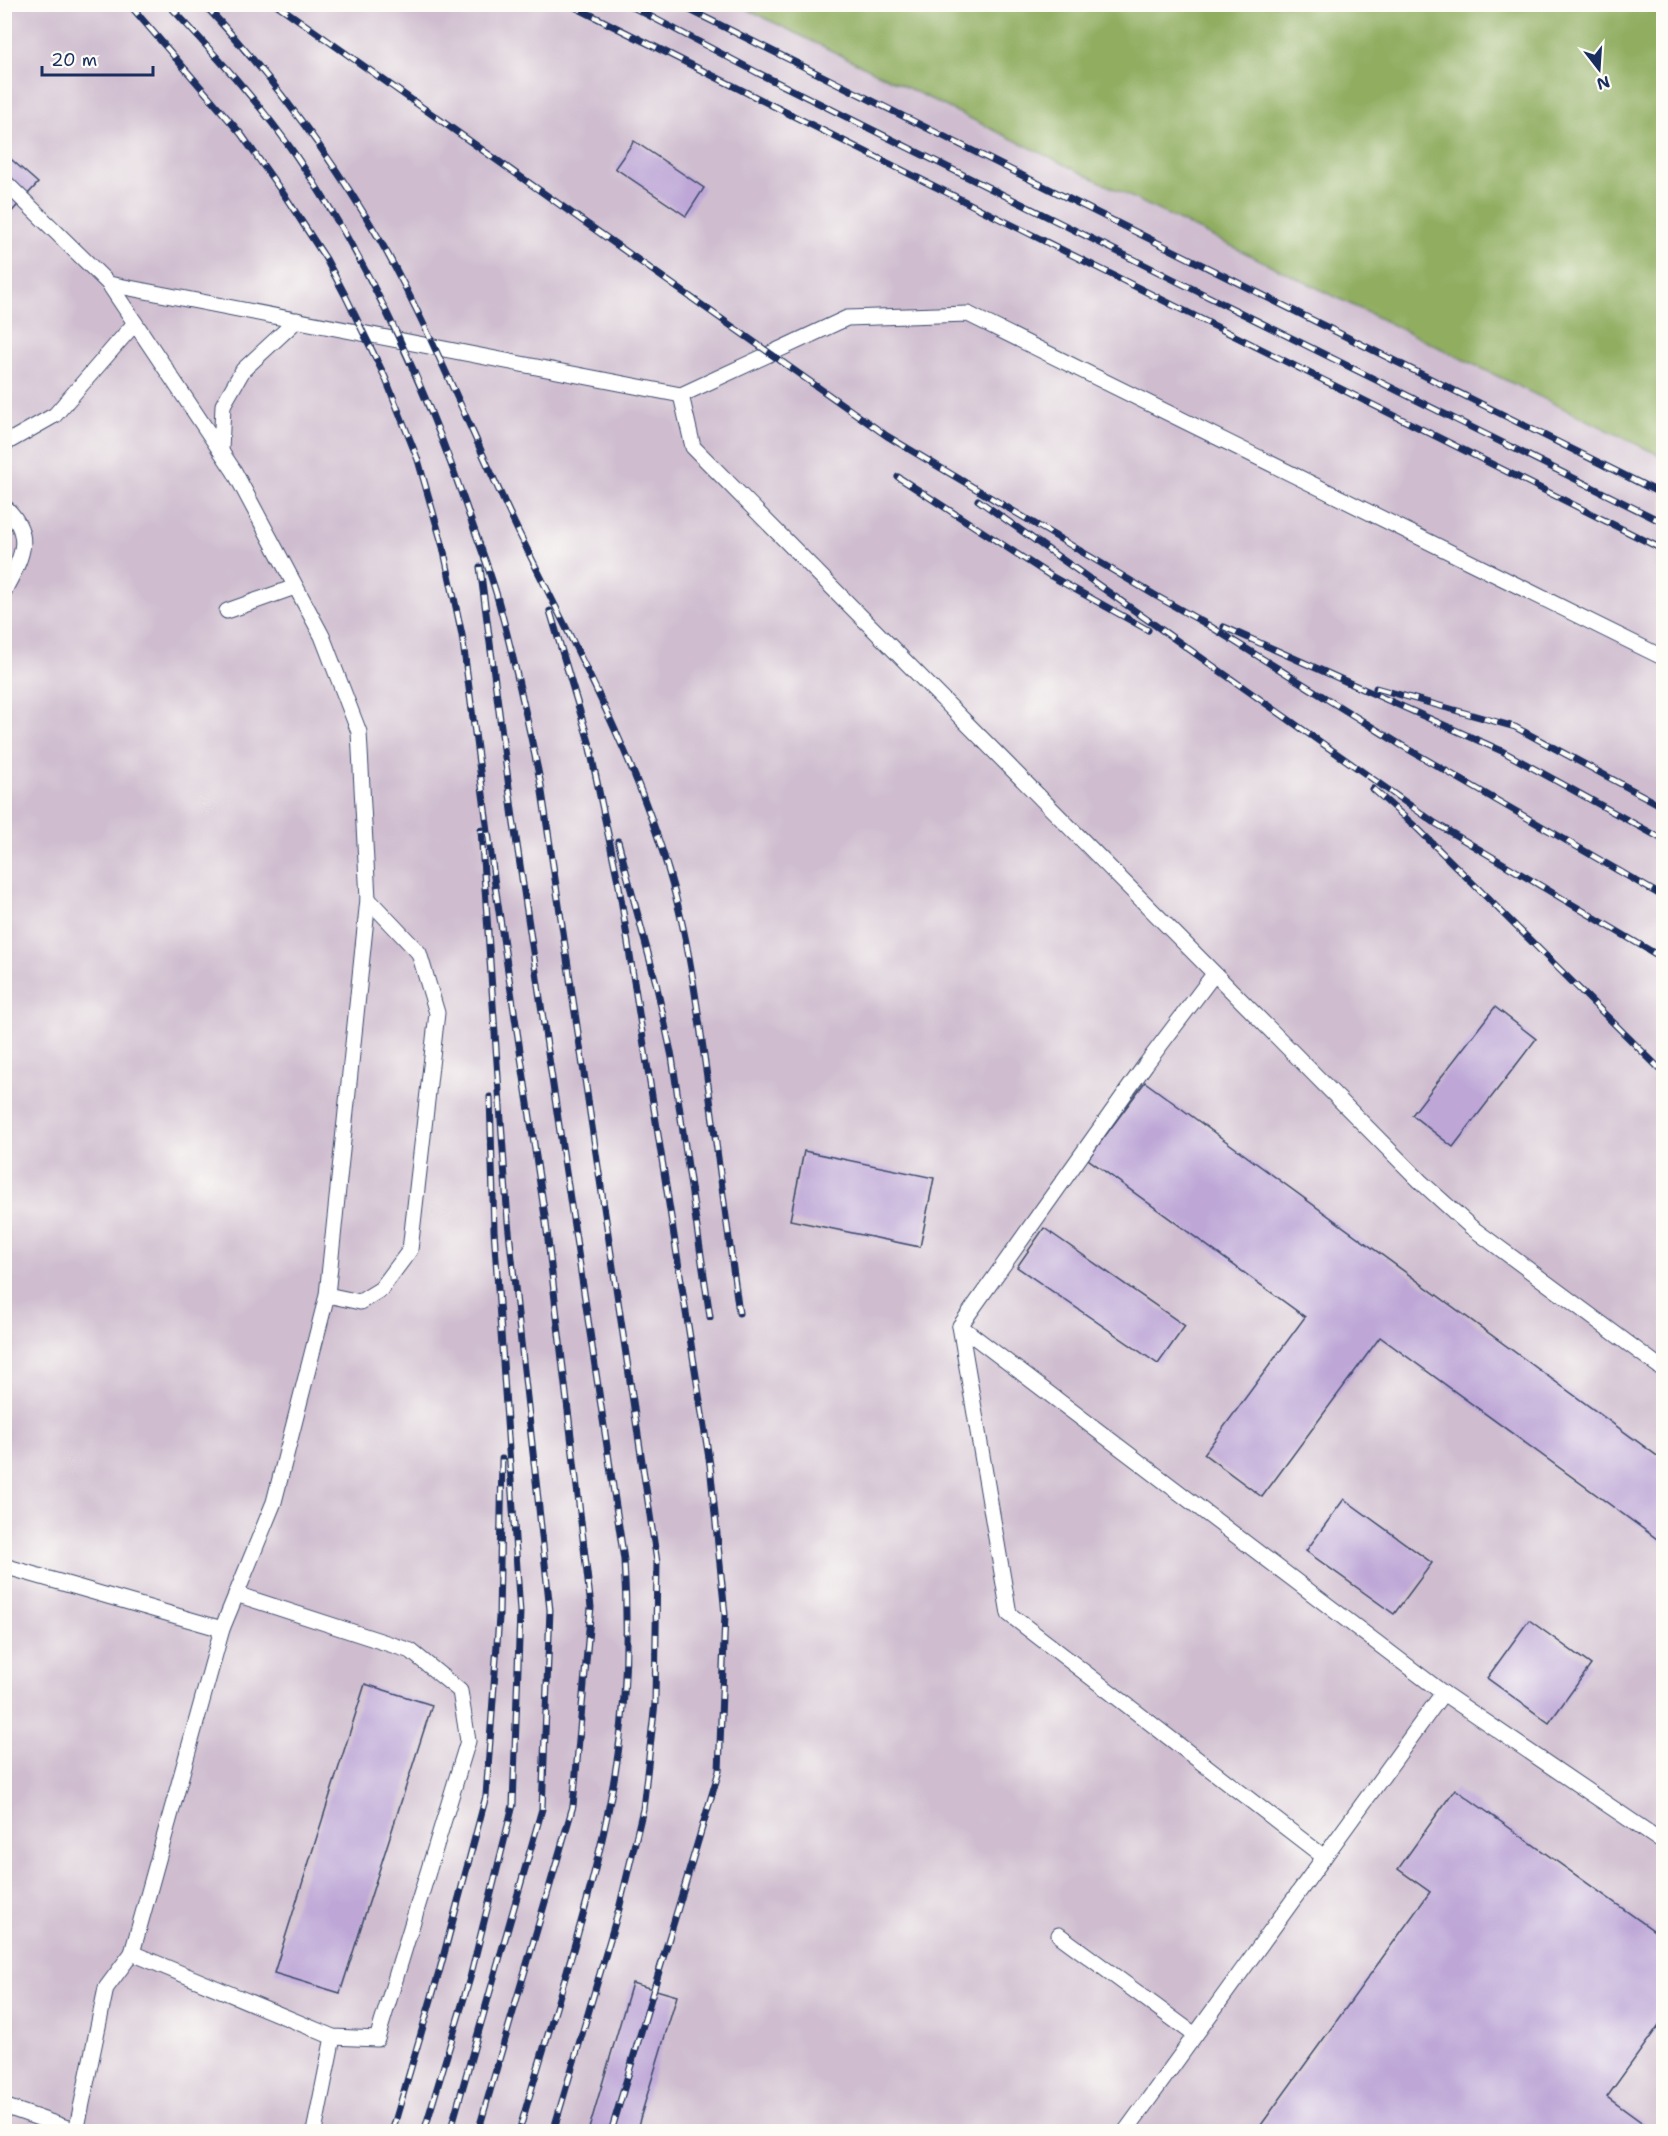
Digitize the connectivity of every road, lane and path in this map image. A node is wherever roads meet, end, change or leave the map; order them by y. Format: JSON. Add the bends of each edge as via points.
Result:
{"nodes":[{"id":1,"x":4,"y":181,"type":"edge"},
{"id":2,"x":109,"y":284,"type":"junction"},
{"id":3,"x":297,"y":320,"type":"junction"},
{"id":4,"x":135,"y":323,"type":"junction"},
{"id":5,"x":681,"y":395,"type":"junction"},
{"id":6,"x":4,"y":444,"type":"edge"},
{"id":7,"x":221,"y":451,"type":"junction"},
{"id":8,"x":4,"y":506,"type":"edge"},
{"id":9,"x":295,"y":586,"type":"junction"},
{"id":10,"x":4,"y":591,"type":"edge"},
{"id":11,"x":227,"y":611,"type":"dead end"},
{"id":12,"x":1664,"y":658,"type":"edge"},
{"id":13,"x":368,"y":899,"type":"junction"},
{"id":14,"x":1214,"y":974,"type":"junction"},
{"id":15,"x":327,"y":1295,"type":"junction"},
{"id":16,"x":960,"y":1326,"type":"junction"},
{"id":17,"x":1664,"y":1370,"type":"edge"},
{"id":18,"x":4,"y":1566,"type":"edge"},
{"id":19,"x":236,"y":1594,"type":"junction"},
{"id":20,"x":222,"y":1629,"type":"junction"},
{"id":21,"x":1443,"y":1694,"type":"junction"},
{"id":22,"x":1664,"y":1843,"type":"edge"},
{"id":23,"x":1324,"y":1857,"type":"junction"},
{"id":24,"x":1059,"y":1935,"type":"dead end"},
{"id":25,"x":132,"y":1953,"type":"junction"},
{"id":26,"x":1195,"y":2035,"type":"junction"},
{"id":27,"x":333,"y":2037,"type":"junction"},
{"id":28,"x":4,"y":2106,"type":"edge"},
{"id":29,"x":76,"y":2131,"type":"edge"},
{"id":30,"x":314,"y":2132,"type":"edge"},
{"id":31,"x":1125,"y":2132,"type":"edge"}],
"edges":[{"from":1,"to":2,"type":"lane"},
{"from":2,"to":3,"type":"lane"},
{"from":2,"to":4,"type":"lane"},
{"from":3,"to":5,"type":"lane"},
{"from":3,"to":7,"type":"lane","via":[[243,369],[223,405]]},
{"from":4,"to":6,"type":"lane","via":[[56,415]]},
{"from":4,"to":7,"type":"lane"},
{"from":5,"to":12,"type":"lane","via":[[847,318],[968,314]]},
{"from":5,"to":14,"type":"lane","via":[[693,447]]},
{"from":7,"to":9,"type":"lane"},
{"from":8,"to":10,"type":"lane","via":[[15,515],[22,531],[23,553]]},
{"from":9,"to":11,"type":"lane"},
{"from":9,"to":13,"type":"lane","via":[[322,636],[359,732]]},
{"from":13,"to":15,"type":"lane"},
{"from":13,"to":15,"type":"lane","via":[[419,953],[437,1012],[410,1250],[381,1289],[360,1302]]},
{"from":14,"to":16,"type":"lane"},
{"from":14,"to":17,"type":"lane","via":[[1419,1181],[1471,1227]]},
{"from":15,"to":19,"type":"lane","via":[[274,1502]]},
{"from":16,"to":21,"type":"lane"},
{"from":16,"to":23,"type":"lane","via":[[1009,1614]]},
{"from":18,"to":20,"type":"lane"},
{"from":19,"to":20,"type":"lane"},
{"from":19,"to":27,"type":"lane","via":[[411,1651],[460,1691],[468,1741],[377,2039]]},
{"from":20,"to":25,"type":"lane"},
{"from":21,"to":22,"type":"lane"},
{"from":21,"to":23,"type":"lane"},
{"from":23,"to":26,"type":"lane"},
{"from":24,"to":26,"type":"lane"},
{"from":25,"to":27,"type":"lane"},
{"from":25,"to":29,"type":"lane","via":[[106,1988]]},
{"from":26,"to":31,"type":"lane"},
{"from":27,"to":30,"type":"lane"},
{"from":28,"to":29,"type":"lane"}]}
